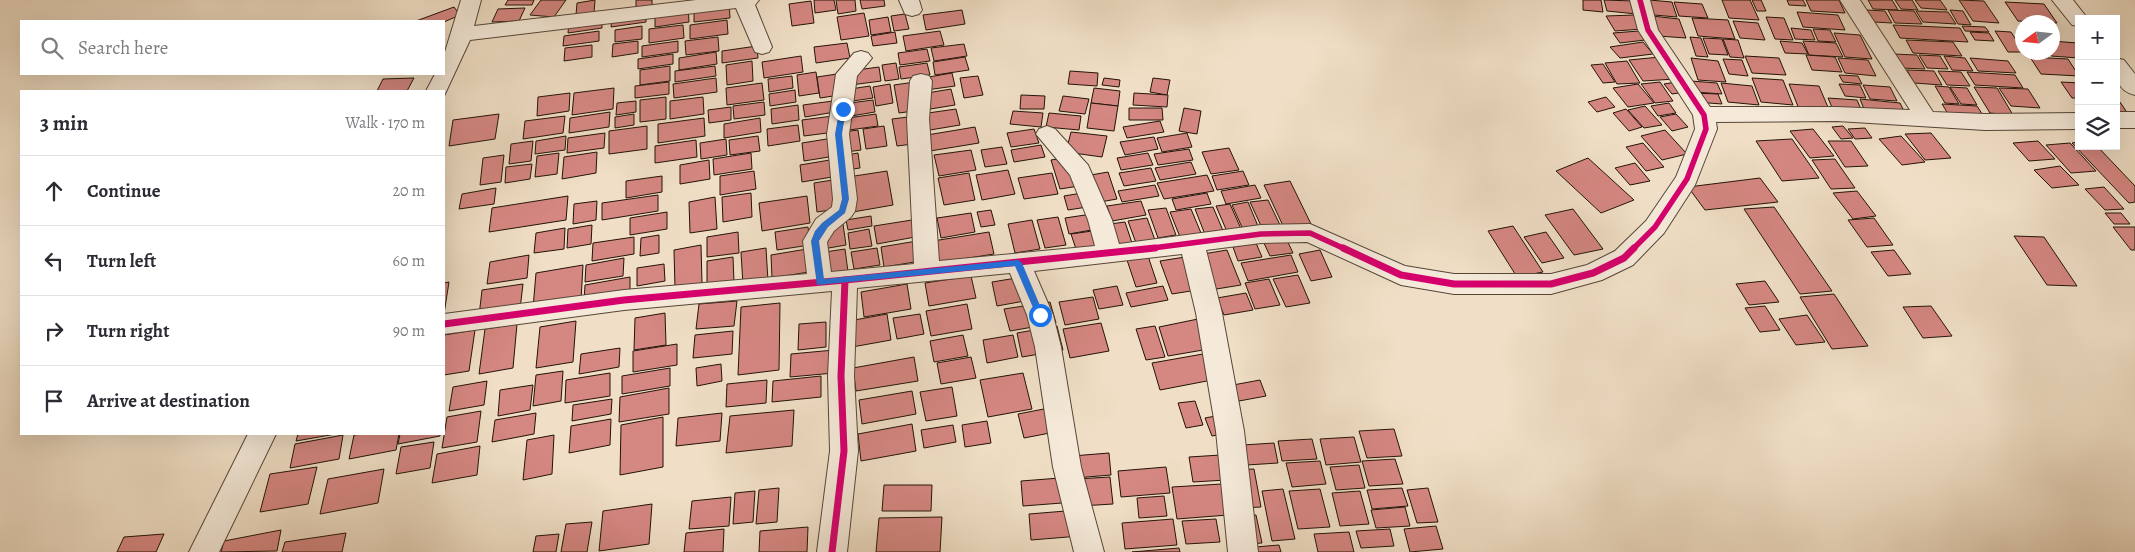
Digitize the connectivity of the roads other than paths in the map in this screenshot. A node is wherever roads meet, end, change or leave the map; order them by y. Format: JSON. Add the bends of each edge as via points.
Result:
{"nodes":[{"id":1,"x":471,"y":0,"type":"edge"},
{"id":2,"x":749,"y":0,"type":"edge"},
{"id":3,"x":1640,"y":0,"type":"edge"},
{"id":4,"x":1850,"y":0,"type":"edge"},
{"id":5,"x":2062,"y":0,"type":"edge"},
{"id":6,"x":744,"y":1,"type":"edge"},
{"id":7,"x":2075,"y":15,"type":"edge"},
{"id":8,"x":462,"y":34,"type":"junction"},
{"id":9,"x":762,"y":46,"type":"dead end"},
{"id":10,"x":861,"y":58,"type":"dead end"},
{"id":11,"x":2120,"y":70,"type":"edge"},
{"id":12,"x":921,"y":81,"type":"dead end"},
{"id":13,"x":2135,"y":88,"type":"edge"},
{"id":14,"x":438,"y":90,"type":"edge"},
{"id":15,"x":1704,"y":115,"type":"junction"},
{"id":16,"x":1926,"y":118,"type":"junction"},
{"id":17,"x":2120,"y":120,"type":"edge"},
{"id":18,"x":2135,"y":120,"type":"edge"},
{"id":19,"x":2075,"y":121,"type":"edge"},
{"id":20,"x":1047,"y":134,"type":"dead end"},
{"id":21,"x":1192,"y":243,"type":"junction"},
{"id":22,"x":1110,"y":254,"type":"junction"},
{"id":23,"x":1018,"y":263,"type":"junction"},
{"id":24,"x":928,"y":272,"type":"junction"},
{"id":25,"x":832,"y":282,"type":"junction"},
{"id":26,"x":445,"y":324,"type":"edge"},
{"id":27,"x":262,"y":435,"type":"edge"},
{"id":28,"x":206,"y":548,"type":"edge"},
{"id":29,"x":832,"y":552,"type":"edge"},
{"id":30,"x":1089,"y":552,"type":"edge"},
{"id":31,"x":1243,"y":552,"type":"edge"}],
"edges":[{"from":1,"to":8,"type":"street"},
{"from":2,"to":6,"type":"street"},
{"from":3,"to":15,"type":"street","via":[[1648,30]]},
{"from":4,"to":16,"type":"street"},
{"from":5,"to":7,"type":"street"},
{"from":6,"to":8,"type":"street"},
{"from":6,"to":9,"type":"street"},
{"from":8,"to":14,"type":"street","via":[[452,64]]},
{"from":10,"to":25,"type":"street","via":[[847,74],[838,134],[845,199],[843,211],[825,225],[815,241]]},
{"from":11,"to":13,"type":"street"},
{"from":12,"to":24,"type":"street","via":[[918,119]]},
{"from":15,"to":16,"type":"street","via":[[1837,114]]},
{"from":15,"to":21,"type":"street","via":[[1706,129],[1687,179],[1656,227],[1624,258],[1593,273],[1550,284],[1454,284],[1402,275],[1310,233],[1260,234]]},
{"from":16,"to":19,"type":"street","via":[[1985,122]]},
{"from":17,"to":18,"type":"street"},
{"from":20,"to":22,"type":"street","via":[[1080,171]]},
{"from":21,"to":22,"type":"street"},
{"from":21,"to":31,"type":"street","via":[[1209,313],[1232,442]]},
{"from":22,"to":23,"type":"street"},
{"from":23,"to":24,"type":"street"},
{"from":23,"to":30,"type":"street","via":[[1048,346],[1065,456]]},
{"from":24,"to":25,"type":"street"},
{"from":25,"to":26,"type":"street","via":[[624,300]]},
{"from":25,"to":29,"type":"street","via":[[842,376],[844,451]]},
{"from":27,"to":28,"type":"street"}]}
